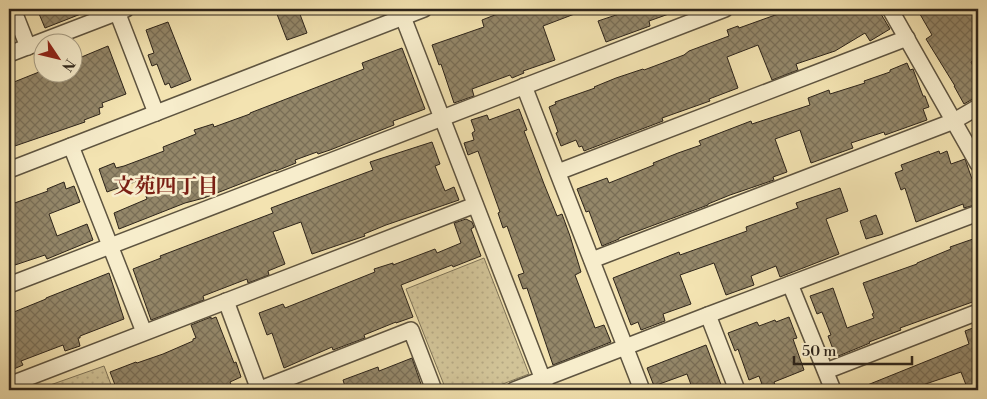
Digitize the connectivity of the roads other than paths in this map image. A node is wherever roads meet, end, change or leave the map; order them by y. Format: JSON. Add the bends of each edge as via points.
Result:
{"nodes":[{"id":1,"x":13,"y":9,"type":"edge"},
{"id":2,"x":424,"y":9,"type":"edge"},
{"id":3,"x":725,"y":9,"type":"edge"},
{"id":4,"x":890,"y":9,"type":"edge"},
{"id":5,"x":120,"y":10,"type":"edge"},
{"id":6,"x":402,"y":17,"type":"junction"},
{"id":7,"x":907,"y":38,"type":"junction"},
{"id":8,"x":28,"y":46,"type":"junction"},
{"id":9,"x":9,"y":54,"type":"edge"},
{"id":10,"x":524,"y":86,"type":"junction"},
{"id":11,"x":978,"y":107,"type":"edge"},
{"id":12,"x":156,"y":113,"type":"junction"},
{"id":13,"x":442,"y":117,"type":"junction"},
{"id":14,"x":954,"y":121,"type":"junction"},
{"id":15,"x":71,"y":146,"type":"junction"},
{"id":16,"x":978,"y":164,"type":"edge"},
{"id":17,"x":9,"y":170,"type":"edge"},
{"id":18,"x":558,"y":172,"type":"junction"},
{"id":19,"x":475,"y":205,"type":"junction"},
{"id":20,"x":978,"y":213,"type":"edge"},
{"id":21,"x":110,"y":247,"type":"junction"},
{"id":22,"x":592,"y":260,"type":"junction"},
{"id":23,"x":790,"y":284,"type":"junction"},
{"id":24,"x":9,"y":285,"type":"edge"},
{"id":25,"x":226,"y":301,"type":"junction"},
{"id":26,"x":978,"y":312,"type":"edge"},
{"id":27,"x":708,"y":315,"type":"junction"},
{"id":28,"x":144,"y":332,"type":"junction"},
{"id":29,"x":626,"y":347,"type":"junction"},
{"id":30,"x":826,"y":371,"type":"junction"},
{"id":31,"x":9,"y":385,"type":"edge"},
{"id":32,"x":545,"y":385,"type":"edge"},
{"id":33,"x":259,"y":390,"type":"edge"},
{"id":34,"x":434,"y":390,"type":"edge"},
{"id":35,"x":514,"y":390,"type":"edge"},
{"id":36,"x":642,"y":390,"type":"edge"},
{"id":37,"x":737,"y":390,"type":"edge"},
{"id":38,"x":833,"y":390,"type":"edge"}],
"edges":[{"from":1,"to":8,"type":"street"},
{"from":2,"to":6,"type":"street"},
{"from":3,"to":10,"type":"street"},
{"from":4,"to":7,"type":"street"},
{"from":5,"to":8,"type":"street"},
{"from":5,"to":12,"type":"street"},
{"from":6,"to":12,"type":"street"},
{"from":6,"to":13,"type":"street"},
{"from":7,"to":14,"type":"street"},
{"from":7,"to":18,"type":"street"},
{"from":8,"to":9,"type":"street"},
{"from":10,"to":13,"type":"street"},
{"from":10,"to":18,"type":"street"},
{"from":11,"to":14,"type":"street"},
{"from":12,"to":15,"type":"street"},
{"from":13,"to":19,"type":"street"},
{"from":13,"to":21,"type":"street"},
{"from":14,"to":16,"type":"street"},
{"from":14,"to":22,"type":"street"},
{"from":15,"to":17,"type":"street"},
{"from":15,"to":21,"type":"street"},
{"from":18,"to":22,"type":"street"},
{"from":19,"to":25,"type":"street"},
{"from":19,"to":32,"type":"street"},
{"from":20,"to":23,"type":"street"},
{"from":21,"to":24,"type":"street"},
{"from":21,"to":28,"type":"street"},
{"from":22,"to":29,"type":"street"},
{"from":23,"to":27,"type":"street"},
{"from":23,"to":30,"type":"street"},
{"from":25,"to":28,"type":"street"},
{"from":25,"to":33,"type":"street"},
{"from":26,"to":30,"type":"street"},
{"from":27,"to":29,"type":"street"},
{"from":27,"to":37,"type":"street"},
{"from":28,"to":31,"type":"street"},
{"from":29,"to":32,"type":"street"},
{"from":29,"to":36,"type":"street"},
{"from":30,"to":38,"type":"street"},
{"from":32,"to":35,"type":"street"},
{"from":33,"to":34,"type":"street","via":[[411,330]]}]}
